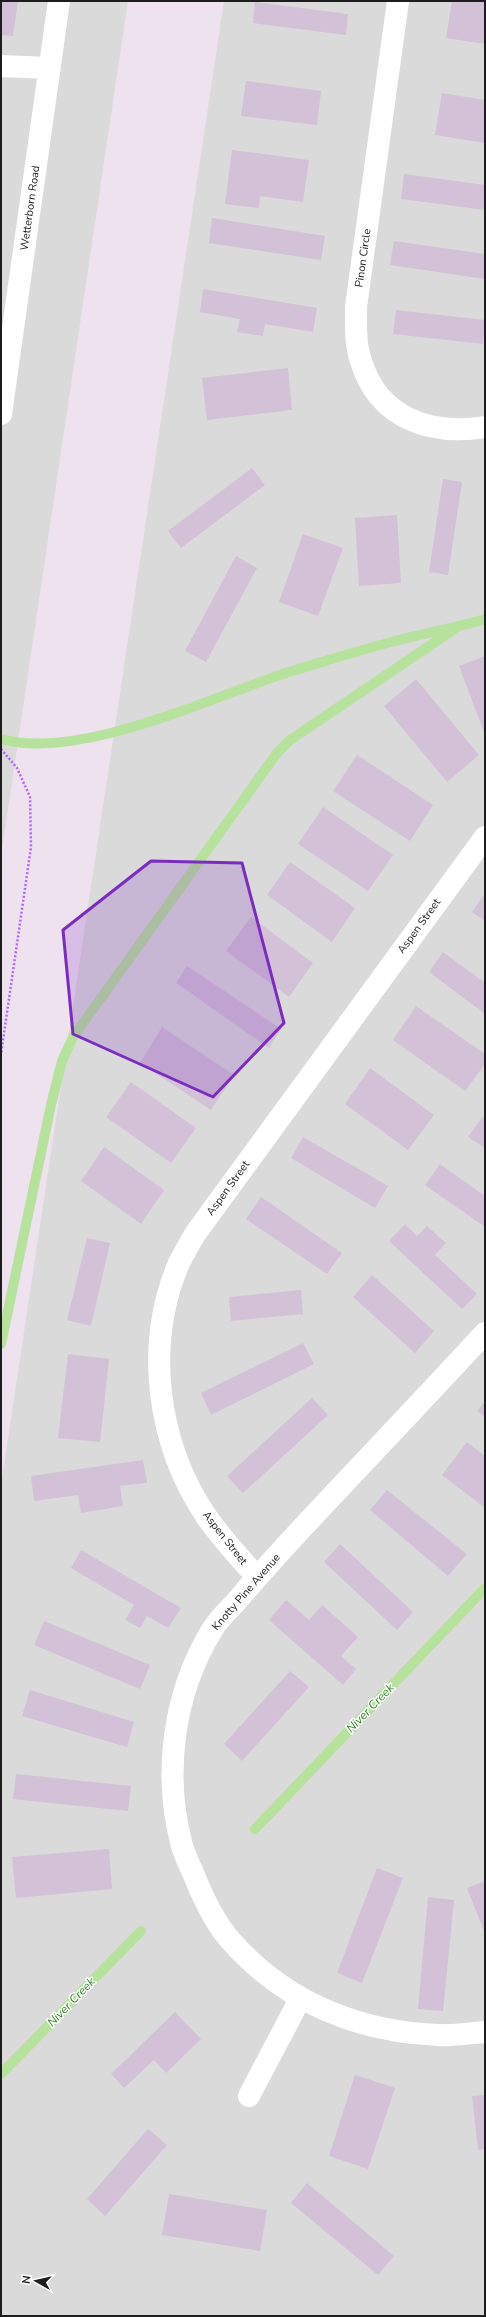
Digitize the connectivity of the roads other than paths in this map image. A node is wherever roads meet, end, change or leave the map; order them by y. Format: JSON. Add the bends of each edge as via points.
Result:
{"nodes":[{"id":1,"x":60,"y":1,"type":"edge"},
{"id":2,"x":398,"y":1,"type":"edge"},
{"id":3,"x":1,"y":66,"type":"edge"},
{"id":4,"x":49,"y":68,"type":"junction"},
{"id":5,"x":6,"y":356,"type":"edge"},
{"id":6,"x":1,"y":414,"type":"edge"},
{"id":7,"x":485,"y":427,"type":"edge"},
{"id":8,"x":485,"y":837,"type":"edge"},
{"id":9,"x":485,"y":1333,"type":"edge"},
{"id":10,"x":257,"y":1577,"type":"junction"},
{"id":11,"x":300,"y":1999,"type":"junction"},
{"id":12,"x":485,"y":2032,"type":"edge"},
{"id":13,"x":249,"y":2096,"type":"dead end"}],
"edges":[{"from":1,"to":4,"type":"street","name":"Wetterborn Road"},
{"from":2,"to":7,"type":"street","name":"Pinon Circle","via":[[356,307],[357,345],[372,387],[383,401],[403,416],[430,428],[448,430]]},
{"from":3,"to":4,"type":"street"},
{"from":4,"to":5,"type":"street","name":"Wetterborn Road"},
{"from":5,"to":6,"type":"street","name":"Wetterborn Road"},
{"from":8,"to":10,"type":"street","name":"Aspen Street","via":[[195,1234],[179,1264],[168,1298],[161,1341],[159,1384],[167,1429],[181,1472],[206,1516]]},
{"from":9,"to":10,"type":"street","name":"Knotty Pine Avenue"},
{"from":10,"to":11,"type":"street","name":"Knotty Pine Avenue","via":[[213,1628],[197,1659],[180,1704],[172,1777],[181,1843],[207,1908],[226,1936],[245,1957]]},
{"from":11,"to":12,"type":"street","name":"Knotty Pine Avenue","via":[[348,2019],[413,2033],[442,2035]]},
{"from":11,"to":13,"type":"street"}]}
